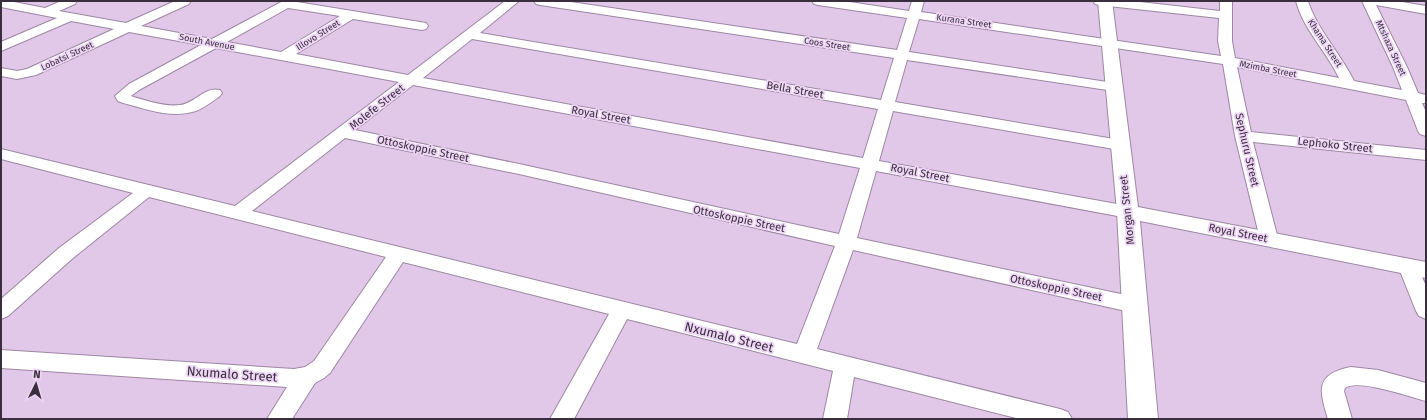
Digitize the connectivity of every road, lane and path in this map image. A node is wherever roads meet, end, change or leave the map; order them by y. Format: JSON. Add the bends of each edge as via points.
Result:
{"nodes":[{"id":1,"x":72,"y":1,"type":"edge"},
{"id":2,"x":184,"y":1,"type":"edge"},
{"id":3,"x":513,"y":1,"type":"edge"},
{"id":4,"x":540,"y":1,"type":"edge"},
{"id":5,"x":818,"y":1,"type":"edge"},
{"id":6,"x":918,"y":1,"type":"edge"},
{"id":7,"x":1103,"y":1,"type":"edge"},
{"id":8,"x":1226,"y":1,"type":"edge"},
{"id":9,"x":1302,"y":1,"type":"edge"},
{"id":10,"x":1368,"y":1,"type":"edge"},
{"id":11,"x":1376,"y":1,"type":"edge"},
{"id":12,"x":290,"y":2,"type":"edge"},
{"id":13,"x":1,"y":3,"type":"edge"},
{"id":14,"x":1426,"y":10,"type":"edge"},
{"id":15,"x":46,"y":12,"type":"junction"},
{"id":16,"x":352,"y":14,"type":"junction"},
{"id":17,"x":914,"y":14,"type":"junction"},
{"id":18,"x":1224,"y":15,"type":"junction"},
{"id":19,"x":70,"y":17,"type":"junction"},
{"id":20,"x":422,"y":26,"type":"dead end"},
{"id":21,"x":131,"y":27,"type":"junction"},
{"id":22,"x":471,"y":35,"type":"junction"},
{"id":23,"x":1109,"y":42,"type":"junction"},
{"id":24,"x":214,"y":43,"type":"junction"},
{"id":25,"x":1,"y":47,"type":"edge"},
{"id":26,"x":902,"y":55,"type":"junction"},
{"id":27,"x":284,"y":56,"type":"junction"},
{"id":28,"x":1228,"y":61,"type":"junction"},
{"id":29,"x":1,"y":72,"type":"edge"},
{"id":30,"x":412,"y":80,"type":"junction"},
{"id":31,"x":1350,"y":85,"type":"junction"},
{"id":32,"x":1114,"y":87,"type":"junction"},
{"id":33,"x":215,"y":93,"type":"dead end"},
{"id":34,"x":1419,"y":98,"type":"edge"},
{"id":35,"x":888,"y":105,"type":"junction"},
{"id":36,"x":1426,"y":131,"type":"edge"},
{"id":37,"x":344,"y":133,"type":"junction"},
{"id":38,"x":1243,"y":136,"type":"junction"},
{"id":39,"x":1120,"y":145,"type":"junction"},
{"id":40,"x":1,"y":154,"type":"edge"},
{"id":41,"x":1426,"y":155,"type":"edge"},
{"id":42,"x":870,"y":163,"type":"junction"},
{"id":43,"x":147,"y":190,"type":"junction"},
{"id":44,"x":239,"y":212,"type":"junction"},
{"id":45,"x":1128,"y":212,"type":"junction"},
{"id":46,"x":1269,"y":239,"type":"junction"},
{"id":47,"x":846,"y":242,"type":"junction"},
{"id":48,"x":399,"y":253,"type":"junction"},
{"id":49,"x":1417,"y":268,"type":"edge"},
{"id":50,"x":1135,"y":305,"type":"junction"},
{"id":51,"x":622,"y":309,"type":"junction"},
{"id":52,"x":1,"y":311,"type":"edge"},
{"id":53,"x":1426,"y":312,"type":"edge"},
{"id":54,"x":804,"y":356,"type":"junction"},
{"id":55,"x":1,"y":359,"type":"edge"},
{"id":56,"x":845,"y":366,"type":"junction"},
{"id":57,"x":306,"y":377,"type":"junction"},
{"id":58,"x":1426,"y":392,"type":"edge"},
{"id":59,"x":279,"y":419,"type":"edge"},
{"id":60,"x":562,"y":419,"type":"edge"},
{"id":61,"x":835,"y":419,"type":"edge"},
{"id":62,"x":1060,"y":419,"type":"edge"},
{"id":63,"x":1143,"y":419,"type":"edge"},
{"id":64,"x":1340,"y":419,"type":"edge"}],
"edges":[{"from":1,"to":15,"type":"street"},
{"from":2,"to":21,"type":"street","name":"Lobatsi Street"},
{"from":3,"to":22,"type":"street","name":"Molefe Street"},
{"from":4,"to":26,"type":"street","name":"Coos Street"},
{"from":5,"to":17,"type":"street","name":"Kurana Street"},
{"from":6,"to":17,"type":"street"},
{"from":7,"to":18,"type":"street"},
{"from":7,"to":23,"type":"street","name":"Morgan Street"},
{"from":8,"to":18,"type":"street","name":"Sephuru Street"},
{"from":9,"to":31,"type":"street","name":"Khama Street","via":[[1305,12]]},
{"from":10,"to":34,"type":"street","name":"Mtshaza Street","via":[[1400,67]]},
{"from":11,"to":14,"type":"street"},
{"from":12,"to":16,"type":"street"},
{"from":12,"to":24,"type":"street"},
{"from":13,"to":15,"type":"street","name":"South Avenue"},
{"from":15,"to":19,"type":"street","name":"South Avenue"},
{"from":16,"to":20,"type":"street"},
{"from":16,"to":27,"type":"street","name":"Illovo Street"},
{"from":17,"to":23,"type":"street","name":"Kurana Street"},
{"from":17,"to":26,"type":"street"},
{"from":18,"to":28,"type":"street","name":"Sephuru Street","via":[[1224,41]]},
{"from":19,"to":21,"type":"street","name":"South Avenue"},
{"from":19,"to":25,"type":"street"},
{"from":21,"to":24,"type":"street","name":"South Avenue"},
{"from":21,"to":29,"type":"street","name":"Lobatsi Street","via":[[31,72],[17,75]]},
{"from":22,"to":30,"type":"street","name":"Molefe Street"},
{"from":22,"to":35,"type":"street","name":"Bella Street"},
{"from":23,"to":28,"type":"street","name":"Mzimba Street"},
{"from":23,"to":32,"type":"street","name":"Morgan Street"},
{"from":24,"to":27,"type":"street","name":"South Avenue"},
{"from":24,"to":33,"type":"street","via":[[122,96],[128,100],[169,110],[180,110],[192,107]]},
{"from":26,"to":32,"type":"street","name":"Coos Street"},
{"from":26,"to":35,"type":"street"},
{"from":27,"to":30,"type":"street","name":"South Avenue"},
{"from":28,"to":31,"type":"street","name":"Mzimba Street"},
{"from":28,"to":38,"type":"street","name":"Sephuru Street"},
{"from":30,"to":37,"type":"street","name":"Molefe Street"},
{"from":30,"to":42,"type":"street","name":"Royal Street"},
{"from":31,"to":34,"type":"street","name":"Mzimba Street"},
{"from":32,"to":39,"type":"street","name":"Morgan Street"},
{"from":34,"to":36,"type":"street","name":"Mtshaza Street"},
{"from":35,"to":39,"type":"street","name":"Bella Street"},
{"from":35,"to":42,"type":"street"},
{"from":37,"to":44,"type":"street","name":"Molefe Street"},
{"from":37,"to":47,"type":"street","name":"Ottoskoppie Street"},
{"from":38,"to":41,"type":"street","name":"Lephoko Street"},
{"from":38,"to":46,"type":"street","name":"Sephuru Street"},
{"from":39,"to":45,"type":"street","name":"Morgan Street"},
{"from":40,"to":43,"type":"street","name":"Nxumalo Street"},
{"from":42,"to":45,"type":"street","name":"Royal Street"},
{"from":42,"to":47,"type":"street"},
{"from":43,"to":44,"type":"street","name":"Nxumalo Street"},
{"from":43,"to":52,"type":"street","via":[[66,253]]},
{"from":44,"to":48,"type":"street","name":"Nxumalo Street"},
{"from":45,"to":46,"type":"street","name":"Royal Street"},
{"from":45,"to":50,"type":"street","name":"Morgan Street"},
{"from":46,"to":49,"type":"street","name":"Royal Street"},
{"from":47,"to":50,"type":"street","name":"Ottoskoppie Street"},
{"from":47,"to":54,"type":"street"},
{"from":48,"to":51,"type":"street","name":"Nxumalo Street"},
{"from":48,"to":57,"type":"street","via":[[322,367],[318,372]]},
{"from":49,"to":53,"type":"street"},
{"from":50,"to":63,"type":"street","name":"Morgan Street"},
{"from":51,"to":54,"type":"street","name":"Nxumalo Street"},
{"from":51,"to":60,"type":"street"},
{"from":54,"to":56,"type":"street","name":"Nxumalo Street"},
{"from":55,"to":57,"type":"street","name":"Nxumalo Street","via":[[287,378]]},
{"from":56,"to":61,"type":"street"},
{"from":56,"to":62,"type":"street","name":"Nxumalo Street"},
{"from":57,"to":59,"type":"street"},
{"from":58,"to":64,"type":"street","via":[[1359,375],[1340,378],[1333,389]]}]}
